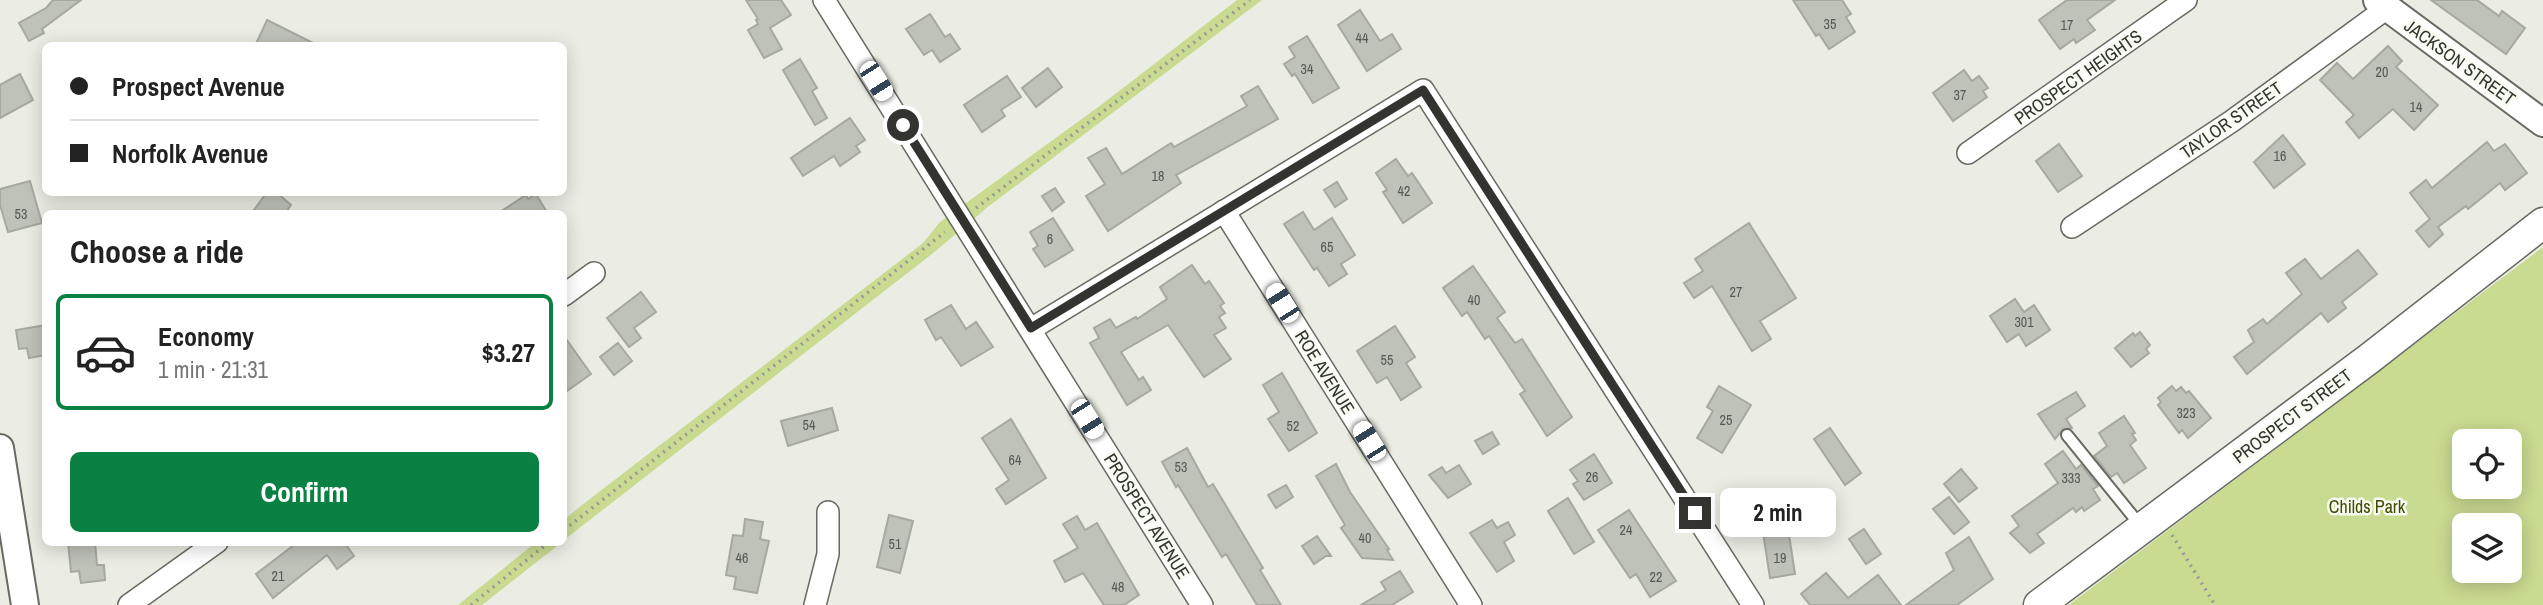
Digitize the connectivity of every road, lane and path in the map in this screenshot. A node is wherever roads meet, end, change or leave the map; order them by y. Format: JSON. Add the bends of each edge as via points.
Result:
{"nodes":[{"id":1,"x":824,"y":0,"type":"edge"},
{"id":2,"x":1239,"y":0,"type":"edge"},
{"id":3,"x":1250,"y":0,"type":"edge"},
{"id":4,"x":2186,"y":0,"type":"edge"},
{"id":5,"x":2382,"y":4,"type":"edge"},
{"id":6,"x":1242,"y":5,"type":"junction"},
{"id":7,"x":2543,"y":123,"type":"edge"},
{"id":8,"x":1968,"y":153,"type":"dead end"},
{"id":9,"x":1224,"y":211,"type":"junction"},
{"id":10,"x":972,"y":212,"type":"dead end"},
{"id":11,"x":2543,"y":223,"type":"edge"},
{"id":12,"x":2072,"y":227,"type":"dead end"},
{"id":13,"x":949,"y":229,"type":"dead end"},
{"id":14,"x":594,"y":273,"type":"dead end"},
{"id":15,"x":567,"y":293,"type":"edge"},
{"id":16,"x":1031,"y":328,"type":"junction"},
{"id":17,"x":2067,"y":435,"type":"dead end"},
{"id":18,"x":0,"y":448,"type":"edge"},
{"id":19,"x":828,"y":512,"type":"dead end"},
{"id":20,"x":2151,"y":521,"type":"junction"},
{"id":21,"x":567,"y":528,"type":"edge"},
{"id":22,"x":210,"y":546,"type":"edge"},
{"id":23,"x":543,"y":546,"type":"edge"},
{"id":24,"x":25,"y":605,"type":"edge"},
{"id":25,"x":129,"y":605,"type":"edge"},
{"id":26,"x":471,"y":605,"type":"edge"},
{"id":27,"x":816,"y":605,"type":"edge"},
{"id":28,"x":1202,"y":605,"type":"edge"},
{"id":29,"x":1471,"y":605,"type":"edge"},
{"id":30,"x":1754,"y":605,"type":"edge"},
{"id":31,"x":2039,"y":605,"type":"edge"},
{"id":32,"x":2215,"y":605,"type":"edge"}],
"edges":[{"from":1,"to":16,"type":"street","name":"PROSPECT AVENUE"},
{"from":2,"to":6,"type":"path"},
{"from":3,"to":6,"type":"path"},
{"from":4,"to":8,"type":"street","name":"PROSPECT HEIGHTS"},
{"from":5,"to":7,"type":"street","name":"JACKSON STREET"},
{"from":5,"to":12,"type":"street","name":"TAYLOR STREET","via":[[2232,121]]},
{"from":6,"to":10,"type":"path"},
{"from":9,"to":16,"type":"street"},
{"from":9,"to":29,"type":"street","name":"ROE AVENUE"},
{"from":9,"to":30,"type":"street","via":[[1423,90]]},
{"from":11,"to":20,"type":"main road","name":"PROSPECT STREET"},
{"from":13,"to":21,"type":"path"},
{"from":14,"to":15,"type":"street"},
{"from":16,"to":28,"type":"street","name":"PROSPECT AVENUE"},
{"from":17,"to":20,"type":"lane"},
{"from":18,"to":24,"type":"street"},
{"from":19,"to":27,"type":"street","via":[[828,554]]},
{"from":20,"to":31,"type":"main road","name":"PROSPECT STREET"},
{"from":20,"to":32,"type":"path"},
{"from":22,"to":25,"type":"street"},
{"from":23,"to":26,"type":"path"}]}
